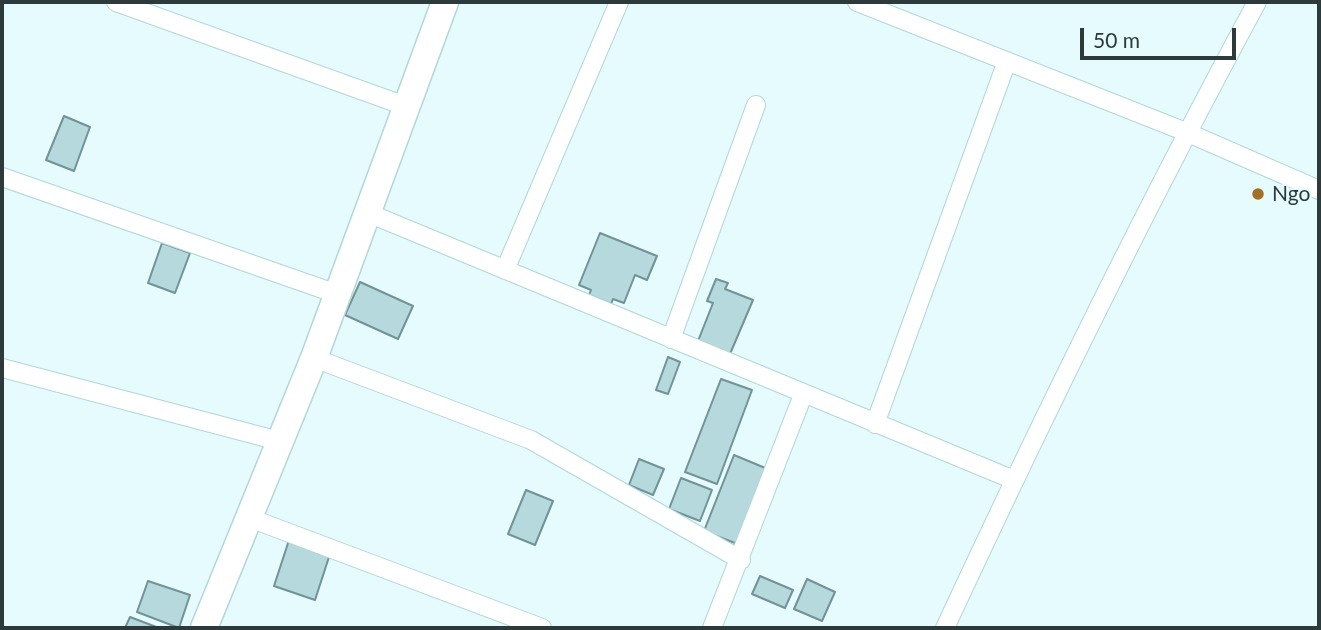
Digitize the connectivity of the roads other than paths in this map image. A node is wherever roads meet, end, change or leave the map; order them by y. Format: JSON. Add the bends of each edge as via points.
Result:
{"nodes":[{"id":1,"x":116,"y":2,"type":"edge"},
{"id":2,"x":445,"y":2,"type":"edge"},
{"id":3,"x":619,"y":2,"type":"edge"},
{"id":4,"x":857,"y":2,"type":"edge"},
{"id":5,"x":1257,"y":2,"type":"edge"},
{"id":6,"x":1007,"y":61,"type":"junction"},
{"id":7,"x":756,"y":105,"type":"dead end"},
{"id":8,"x":408,"y":107,"type":"junction"},
{"id":9,"x":1186,"y":132,"type":"junction"},
{"id":10,"x":2,"y":177,"type":"edge"},
{"id":11,"x":1319,"y":190,"type":"edge"},
{"id":12,"x":368,"y":214,"type":"junction"},
{"id":13,"x":505,"y":270,"type":"junction"},
{"id":14,"x":337,"y":294,"type":"junction"},
{"id":15,"x":671,"y":339,"type":"junction"},
{"id":16,"x":314,"y":358,"type":"junction"},
{"id":17,"x":2,"y":368,"type":"edge"},
{"id":18,"x":803,"y":395,"type":"junction"},
{"id":19,"x":874,"y":424,"type":"junction"},
{"id":20,"x":279,"y":441,"type":"junction"},
{"id":21,"x":1014,"y":480,"type":"junction"},
{"id":22,"x":247,"y":517,"type":"junction"},
{"id":23,"x":741,"y":560,"type":"junction"},
{"id":24,"x":204,"y":628,"type":"edge"},
{"id":25,"x":542,"y":628,"type":"edge"},
{"id":26,"x":712,"y":628,"type":"edge"},
{"id":27,"x":945,"y":628,"type":"edge"}],
"edges":[{"from":1,"to":8,"type":"street"},
{"from":2,"to":8,"type":"street"},
{"from":3,"to":13,"type":"street"},
{"from":4,"to":6,"type":"street"},
{"from":5,"to":9,"type":"street"},
{"from":6,"to":9,"type":"street"},
{"from":6,"to":19,"type":"street"},
{"from":7,"to":15,"type":"street"},
{"from":8,"to":12,"type":"street"},
{"from":9,"to":11,"type":"street"},
{"from":9,"to":21,"type":"street"},
{"from":10,"to":14,"type":"street"},
{"from":12,"to":13,"type":"street"},
{"from":12,"to":14,"type":"street"},
{"from":13,"to":15,"type":"street"},
{"from":14,"to":16,"type":"street"},
{"from":15,"to":18,"type":"street"},
{"from":16,"to":20,"type":"street"},
{"from":16,"to":23,"type":"street","via":[[531,440]]},
{"from":17,"to":20,"type":"street"},
{"from":18,"to":19,"type":"street"},
{"from":18,"to":23,"type":"street"},
{"from":19,"to":21,"type":"street"},
{"from":20,"to":22,"type":"street"},
{"from":21,"to":27,"type":"street"},
{"from":22,"to":24,"type":"street"},
{"from":22,"to":25,"type":"street"},
{"from":23,"to":26,"type":"street"}]}
